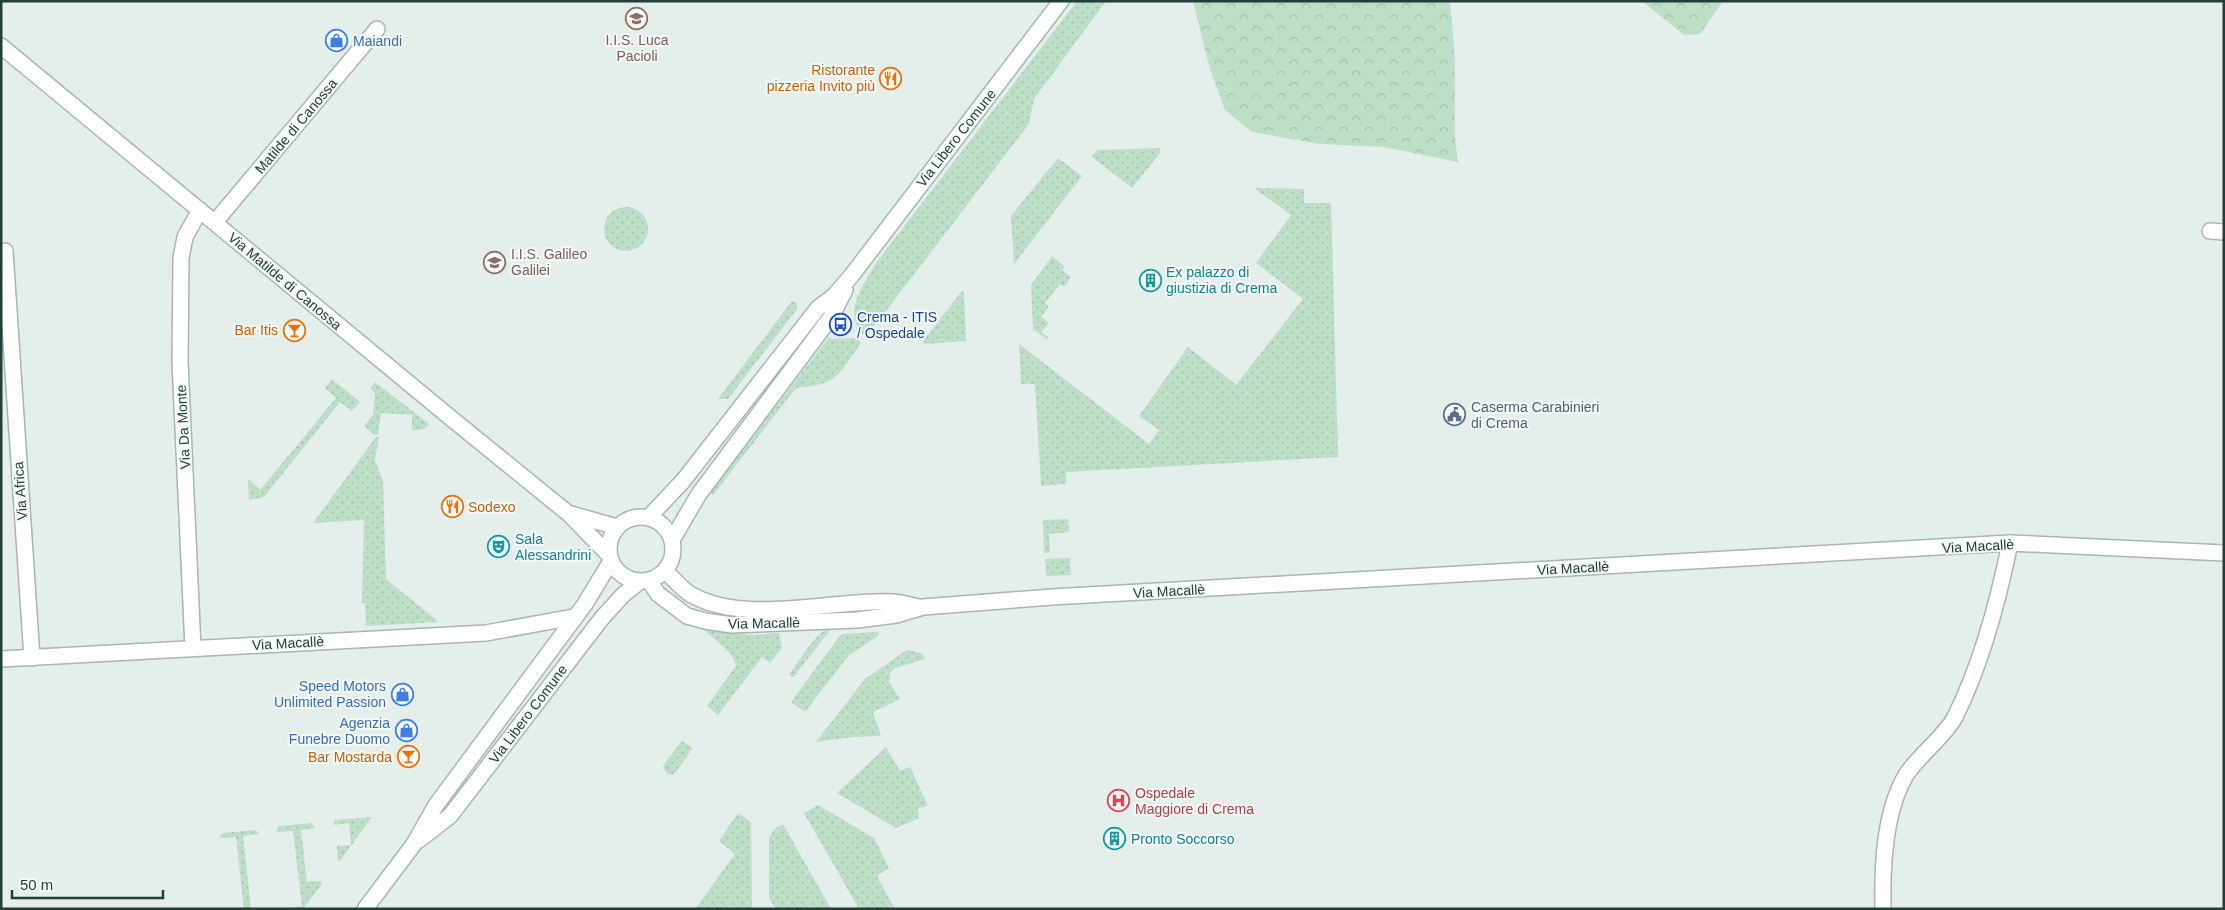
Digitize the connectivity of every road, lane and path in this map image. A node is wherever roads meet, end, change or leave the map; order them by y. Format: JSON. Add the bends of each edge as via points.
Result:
{"nodes":[{"id":1,"x":1061,"y":1,"type":"edge"},
{"id":2,"x":377,"y":29,"type":"dead end"},
{"id":3,"x":1,"y":46,"type":"edge"},
{"id":4,"x":200,"y":210,"type":"junction"},
{"id":5,"x":214,"y":222,"type":"junction"},
{"id":6,"x":5,"y":251,"type":"dead end"},
{"id":7,"x":852,"y":275,"type":"junction"},
{"id":8,"x":5,"y":324,"type":"edge"},
{"id":9,"x":570,"y":514,"type":"junction"},
{"id":10,"x":648,"y":518,"type":"junction"},
{"id":11,"x":618,"y":527,"type":"junction"},
{"id":12,"x":672,"y":540,"type":"junction"},
{"id":13,"x":2010,"y":543,"type":"junction"},
{"id":14,"x":2224,"y":553,"type":"edge"},
{"id":15,"x":610,"y":558,"type":"junction"},
{"id":16,"x":665,"y":571,"type":"junction"},
{"id":17,"x":644,"y":581,"type":"junction"},
{"id":18,"x":923,"y":607,"type":"junction"},
{"id":19,"x":574,"y":617,"type":"junction"},
{"id":20,"x":193,"y":648,"type":"junction"},
{"id":21,"x":32,"y":658,"type":"junction"},
{"id":22,"x":1,"y":659,"type":"edge"},
{"id":23,"x":414,"y":844,"type":"junction"},
{"id":24,"x":365,"y":909,"type":"edge"},
{"id":25,"x":1883,"y":909,"type":"edge"}],
"edges":[{"from":1,"to":7,"type":"street","name":"Via Libero Comune"},
{"from":2,"to":5,"type":"street","name":"Matilde di Canossa"},
{"from":3,"to":4,"type":"street","name":"Via Matilde di Canossa"},
{"from":4,"to":5,"type":"street","name":"Via Matilde di Canossa"},
{"from":4,"to":20,"type":"street","name":"Via Da Monte","via":[[185,237],[181,258],[180,362]]},
{"from":5,"to":9,"type":"street","name":"Via Matilde di Canossa"},
{"from":6,"to":8,"type":"street","name":"Via Africa"},
{"from":7,"to":10,"type":"street","name":"Via Libero Comune","via":[[834,296],[818,308],[683,481]]},
{"from":7,"to":12,"type":"street","name":"Via Libero Comune","via":[[831,317],[699,494]]},
{"from":8,"to":21,"type":"street","name":"Via Africa"},
{"from":9,"to":11,"type":"street","name":"Via Matilde di Canossa"},
{"from":9,"to":15,"type":"street","name":"Via Matilde di Canossa"},
{"from":10,"to":11,"type":"street","via":[[632,518]]},
{"from":10,"to":12,"type":"street","via":[[663,526]]},
{"from":11,"to":15,"type":"street","name":"Via Libero Comune","via":[[609,545]]},
{"from":12,"to":16,"type":"street","name":"Via Libero Comune","via":[[673,556]]},
{"from":13,"to":14,"type":"street","name":"Via Macallè"},
{"from":13,"to":18,"type":"street","name":"Via Macallè"},
{"from":13,"to":25,"type":"street","via":[[1997,602],[1968,689],[1953,720],[1906,776],[1890,816],[1882,876]]},
{"from":15,"to":17,"type":"street","via":[[620,574]]},
{"from":15,"to":19,"type":"street","name":"Via Libero Comune","via":[[585,604]]},
{"from":16,"to":17,"type":"street","name":"Via Libero Comune"},
{"from":16,"to":18,"type":"street","name":"Via Macallè","via":[[689,593],[732,609],[894,602]]},
{"from":17,"to":18,"type":"street","name":"Via Macallè","via":[[687,616],[732,625],[857,620],[896,616]]},
{"from":17,"to":23,"type":"street","name":"Via Libero Comune","via":[[623,594],[602,618],[450,816]]},
{"from":19,"to":20,"type":"street","name":"Via Macallè","via":[[486,633]]},
{"from":19,"to":23,"type":"street","name":"Via Libero Comune","via":[[436,805]]},
{"from":20,"to":21,"type":"street","name":"Via Macallè"},
{"from":21,"to":22,"type":"street","name":"Via Macallè"},
{"from":23,"to":24,"type":"street","name":"Via Libero Comune"}]}
